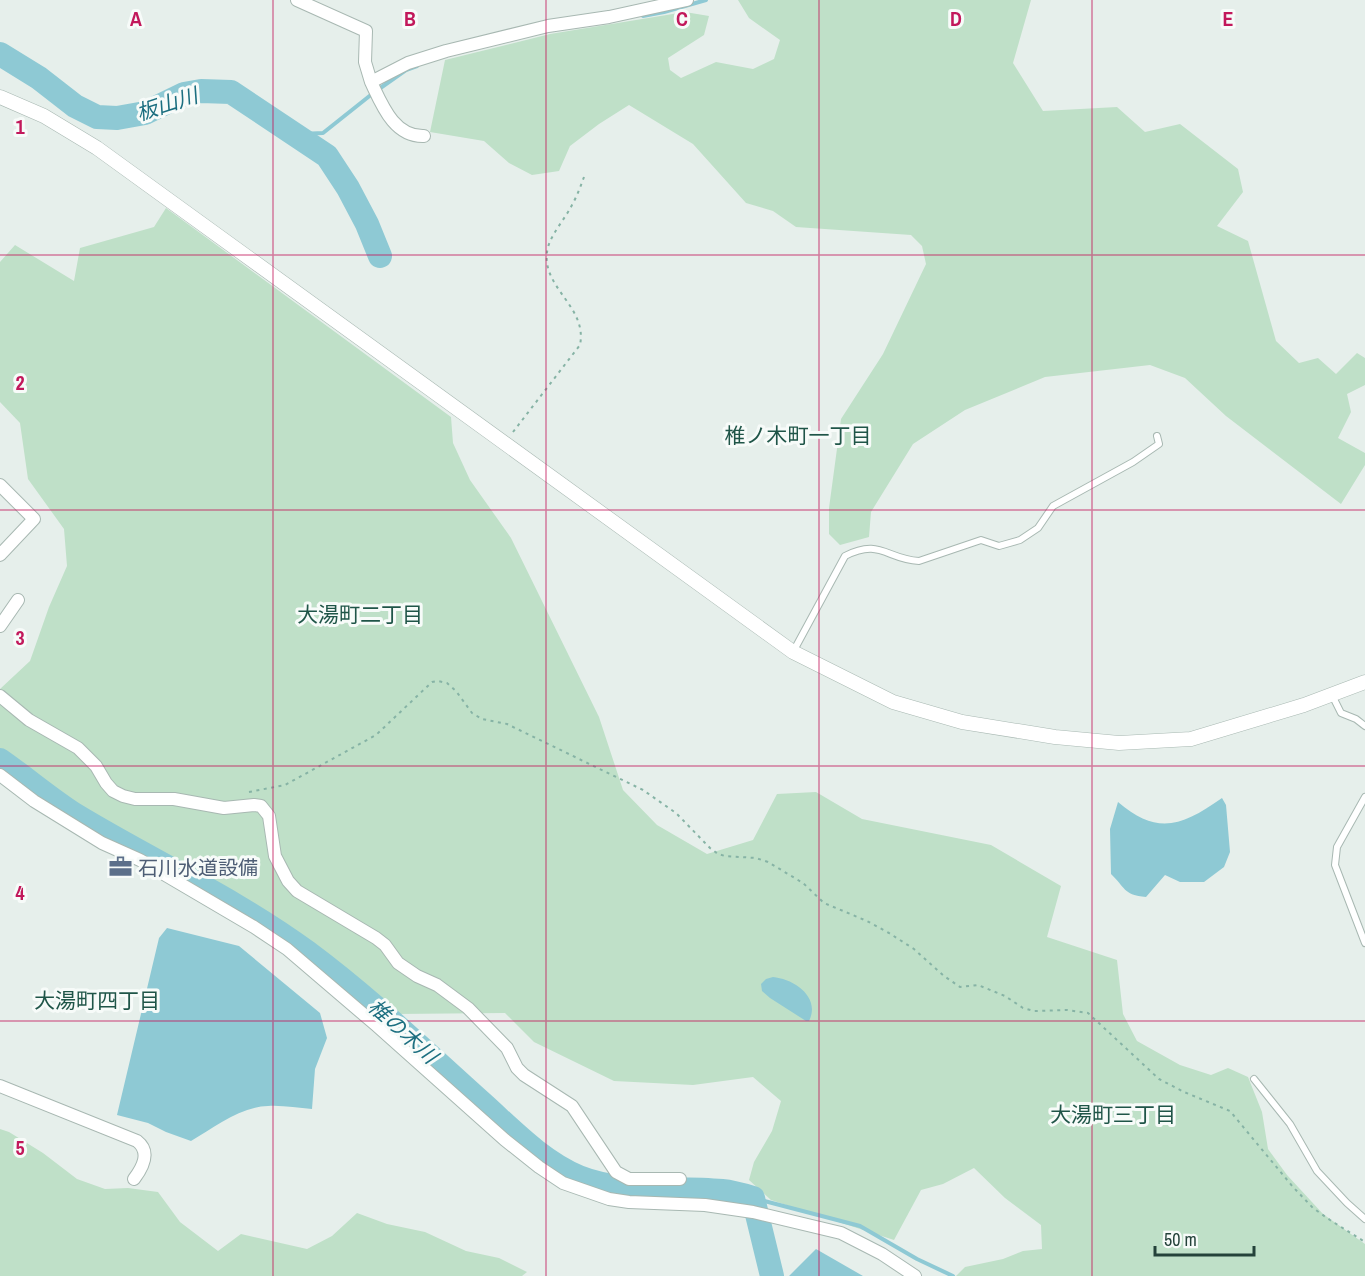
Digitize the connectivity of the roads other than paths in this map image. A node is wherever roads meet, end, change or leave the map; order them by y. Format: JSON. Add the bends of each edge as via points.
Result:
{"nodes":[{"id":1,"x":297,"y":0,"type":"edge"},
{"id":2,"x":687,"y":0,"type":"edge"},
{"id":3,"x":371,"y":82,"type":"junction"},
{"id":4,"x":0,"y":98,"type":"edge"},
{"id":5,"x":424,"y":136,"type":"dead end"},
{"id":6,"x":1158,"y":436,"type":"dead end"},
{"id":7,"x":0,"y":485,"type":"edge"},
{"id":8,"x":0,"y":555,"type":"edge"},
{"id":9,"x":18,"y":600,"type":"dead end"},
{"id":10,"x":0,"y":626,"type":"edge"},
{"id":11,"x":793,"y":652,"type":"junction"},
{"id":12,"x":1365,"y":681,"type":"edge"},
{"id":13,"x":1332,"y":695,"type":"junction"},
{"id":14,"x":0,"y":696,"type":"edge"},
{"id":15,"x":1365,"y":726,"type":"edge"},
{"id":16,"x":0,"y":775,"type":"edge"},
{"id":17,"x":1365,"y":798,"type":"edge"},
{"id":18,"x":1365,"y":943,"type":"edge"},
{"id":19,"x":1254,"y":1079,"type":"dead end"},
{"id":20,"x":0,"y":1086,"type":"edge"},
{"id":21,"x":134,"y":1179,"type":"dead end"},
{"id":22,"x":680,"y":1179,"type":"dead end"},
{"id":23,"x":1365,"y":1219,"type":"edge"},
{"id":24,"x":915,"y":1276,"type":"edge"}],
"edges":[{"from":1,"to":3,"type":"street","via":[[366,31],[365,62]]},
{"from":2,"to":3,"type":"street","via":[[548,26],[446,51],[408,63]]},
{"from":3,"to":5,"type":"street","via":[[394,123],[404,132]]},
{"from":4,"to":11,"type":"street","via":[[44,116],[97,148]]},
{"from":6,"to":11,"type":"lane","via":[[1159,444],[1133,462],[1053,506],[1038,528],[1020,540],[999,546],[981,540],[919,561],[872,547],[845,556]]},
{"from":7,"to":8,"type":"street","via":[[34,519]]},
{"from":9,"to":10,"type":"street"},
{"from":11,"to":13,"type":"street","via":[[893,702],[962,722],[1119,743],[1191,739]]},
{"from":12,"to":13,"type":"street"},
{"from":13,"to":15,"type":"lane","via":[[1341,713]]},
{"from":14,"to":22,"type":"street","via":[[29,720],[78,748],[113,791],[123,796],[174,799],[224,808],[254,805],[266,811],[275,856],[297,891],[376,938],[398,963],[468,1008],[507,1048],[524,1075],[572,1106],[616,1172],[629,1179]]},
{"from":16,"to":24,"type":"street","via":[[102,843],[140,860],[287,949],[512,1147],[563,1183],[609,1199],[753,1212],[841,1233]]},
{"from":17,"to":18,"type":"lane","via":[[1337,847],[1335,865]]},
{"from":19,"to":23,"type":"lane","via":[[1290,1124],[1317,1172]]},
{"from":20,"to":21,"type":"street","via":[[137,1141],[145,1153]]}]}
